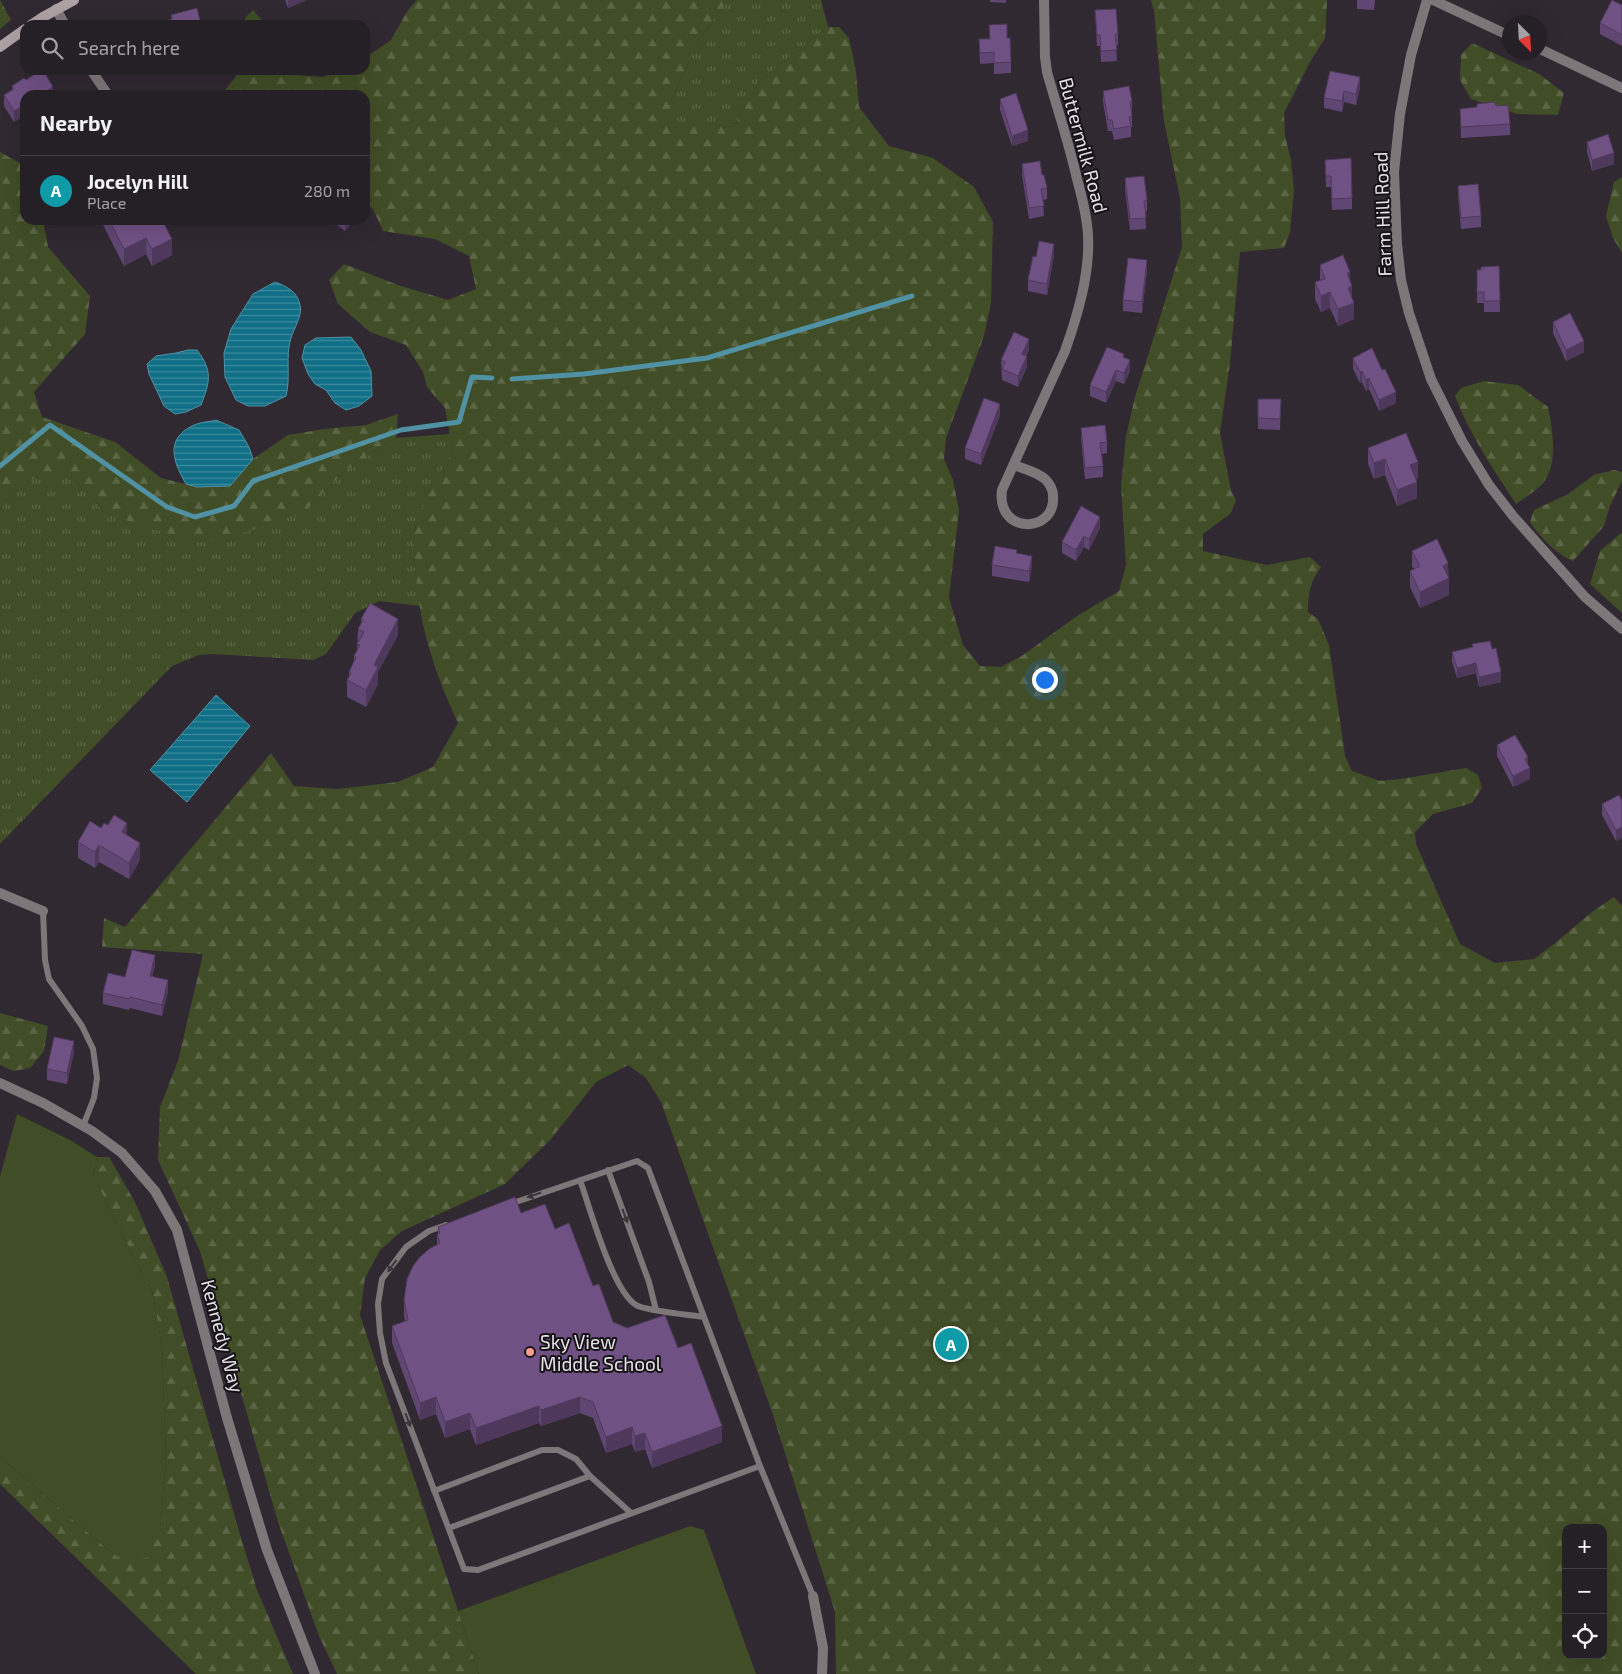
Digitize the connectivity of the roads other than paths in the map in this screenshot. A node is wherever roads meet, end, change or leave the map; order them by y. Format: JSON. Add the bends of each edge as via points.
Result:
{"nodes":[{"id":1,"x":74,"y":0,"type":"edge"},
{"id":2,"x":1044,"y":0,"type":"edge"},
{"id":3,"x":1426,"y":0,"type":"edge"},
{"id":4,"x":1433,"y":0,"type":"edge"},
{"id":5,"x":56,"y":9,"type":"junction"},
{"id":6,"x":39,"y":20,"type":"edge"},
{"id":7,"x":62,"y":20,"type":"edge"},
{"id":8,"x":1502,"y":32,"type":"edge"},
{"id":9,"x":20,"y":33,"type":"edge"},
{"id":10,"x":0,"y":47,"type":"edge"},
{"id":11,"x":1547,"y":53,"type":"edge"},
{"id":12,"x":94,"y":75,"type":"edge"},
{"id":13,"x":1622,"y":88,"type":"edge"},
{"id":14,"x":105,"y":90,"type":"edge"},
{"id":15,"x":1014,"y":465,"type":"junction"},
{"id":16,"x":1622,"y":628,"type":"edge"},
{"id":17,"x":0,"y":893,"type":"edge"},
{"id":18,"x":43,"y":911,"type":"joint"},
{"id":19,"x":0,"y":1082,"type":"edge"},
{"id":20,"x":82,"y":1126,"type":"junction"},
{"id":21,"x":608,"y":1170,"type":"junction"},
{"id":22,"x":580,"y":1180,"type":"junction"},
{"id":23,"x":502,"y":1206,"type":"edge"},
{"id":24,"x":456,"y":1222,"type":"edge"},
{"id":25,"x":656,"y":1310,"type":"junction"},
{"id":26,"x":704,"y":1317,"type":"junction"},
{"id":27,"x":760,"y":1466,"type":"junction"},
{"id":28,"x":590,"y":1476,"type":"junction"},
{"id":29,"x":434,"y":1491,"type":"junction"},
{"id":30,"x":631,"y":1514,"type":"junction"},
{"id":31,"x":448,"y":1528,"type":"junction"},
{"id":32,"x":813,"y":1596,"type":"joint"},
{"id":33,"x":315,"y":1674,"type":"edge"},
{"id":34,"x":822,"y":1674,"type":"edge"}],
"edges":[{"from":1,"to":5,"type":"main road"},
{"from":2,"to":15,"type":"street","name":"Buttermilk Road","via":[[1047,72],[1086,212],[1086,273],[1065,351]]},
{"from":3,"to":16,"type":"street","name":"Farm Hill Road","via":[[1400,114],[1394,172],[1397,244],[1409,313],[1431,379],[1462,441],[1489,485],[1585,597]]},
{"from":4,"to":8,"type":"street"},
{"from":5,"to":6,"type":"main road"},
{"from":5,"to":7,"type":"street"},
{"from":9,"to":10,"type":"main road"},
{"from":11,"to":13,"type":"street"},
{"from":12,"to":14,"type":"street"},
{"from":15,"to":15,"type":"street","name":"Buttermilk Road","via":[[1037,474],[1050,484],[1053,493],[1051,510],[1038,522],[1021,524],[1007,515],[1002,507],[1002,490]]},
{"from":17,"to":18,"type":"street"},
{"from":18,"to":20,"type":"lane","via":[[49,979],[82,1026],[93,1049],[97,1078],[94,1098]]},
{"from":19,"to":20,"type":"street","name":"Kennedy Way","via":[[43,1102]]},
{"from":20,"to":33,"type":"street","name":"Kennedy Way","via":[[122,1153],[155,1191],[176,1230],[267,1550]]},
{"from":21,"to":22,"type":"lane"},
{"from":21,"to":25,"type":"lane","one_way":true},
{"from":21,"to":26,"type":"lane","via":[[637,1160],[648,1168]]},
{"from":22,"to":23,"type":"lane","one_way":true},
{"from":22,"to":25,"type":"lane","via":[[622,1291],[636,1306]]},
{"from":24,"to":29,"type":"lane","one_way":true,"via":[[429,1231],[406,1247],[382,1279],[378,1304],[386,1363]]},
{"from":25,"to":26,"type":"lane"},
{"from":26,"to":27,"type":"lane"},
{"from":27,"to":30,"type":"lane"},
{"from":27,"to":32,"type":"lane"},
{"from":28,"to":29,"type":"lane","via":[[576,1459],[558,1450],[542,1450]]},
{"from":28,"to":30,"type":"lane"},
{"from":28,"to":31,"type":"lane"},
{"from":29,"to":31,"type":"lane"},
{"from":30,"to":31,"type":"lane","via":[[478,1570],[464,1569]]},
{"from":32,"to":34,"type":"street","via":[[823,1648]]}]}
